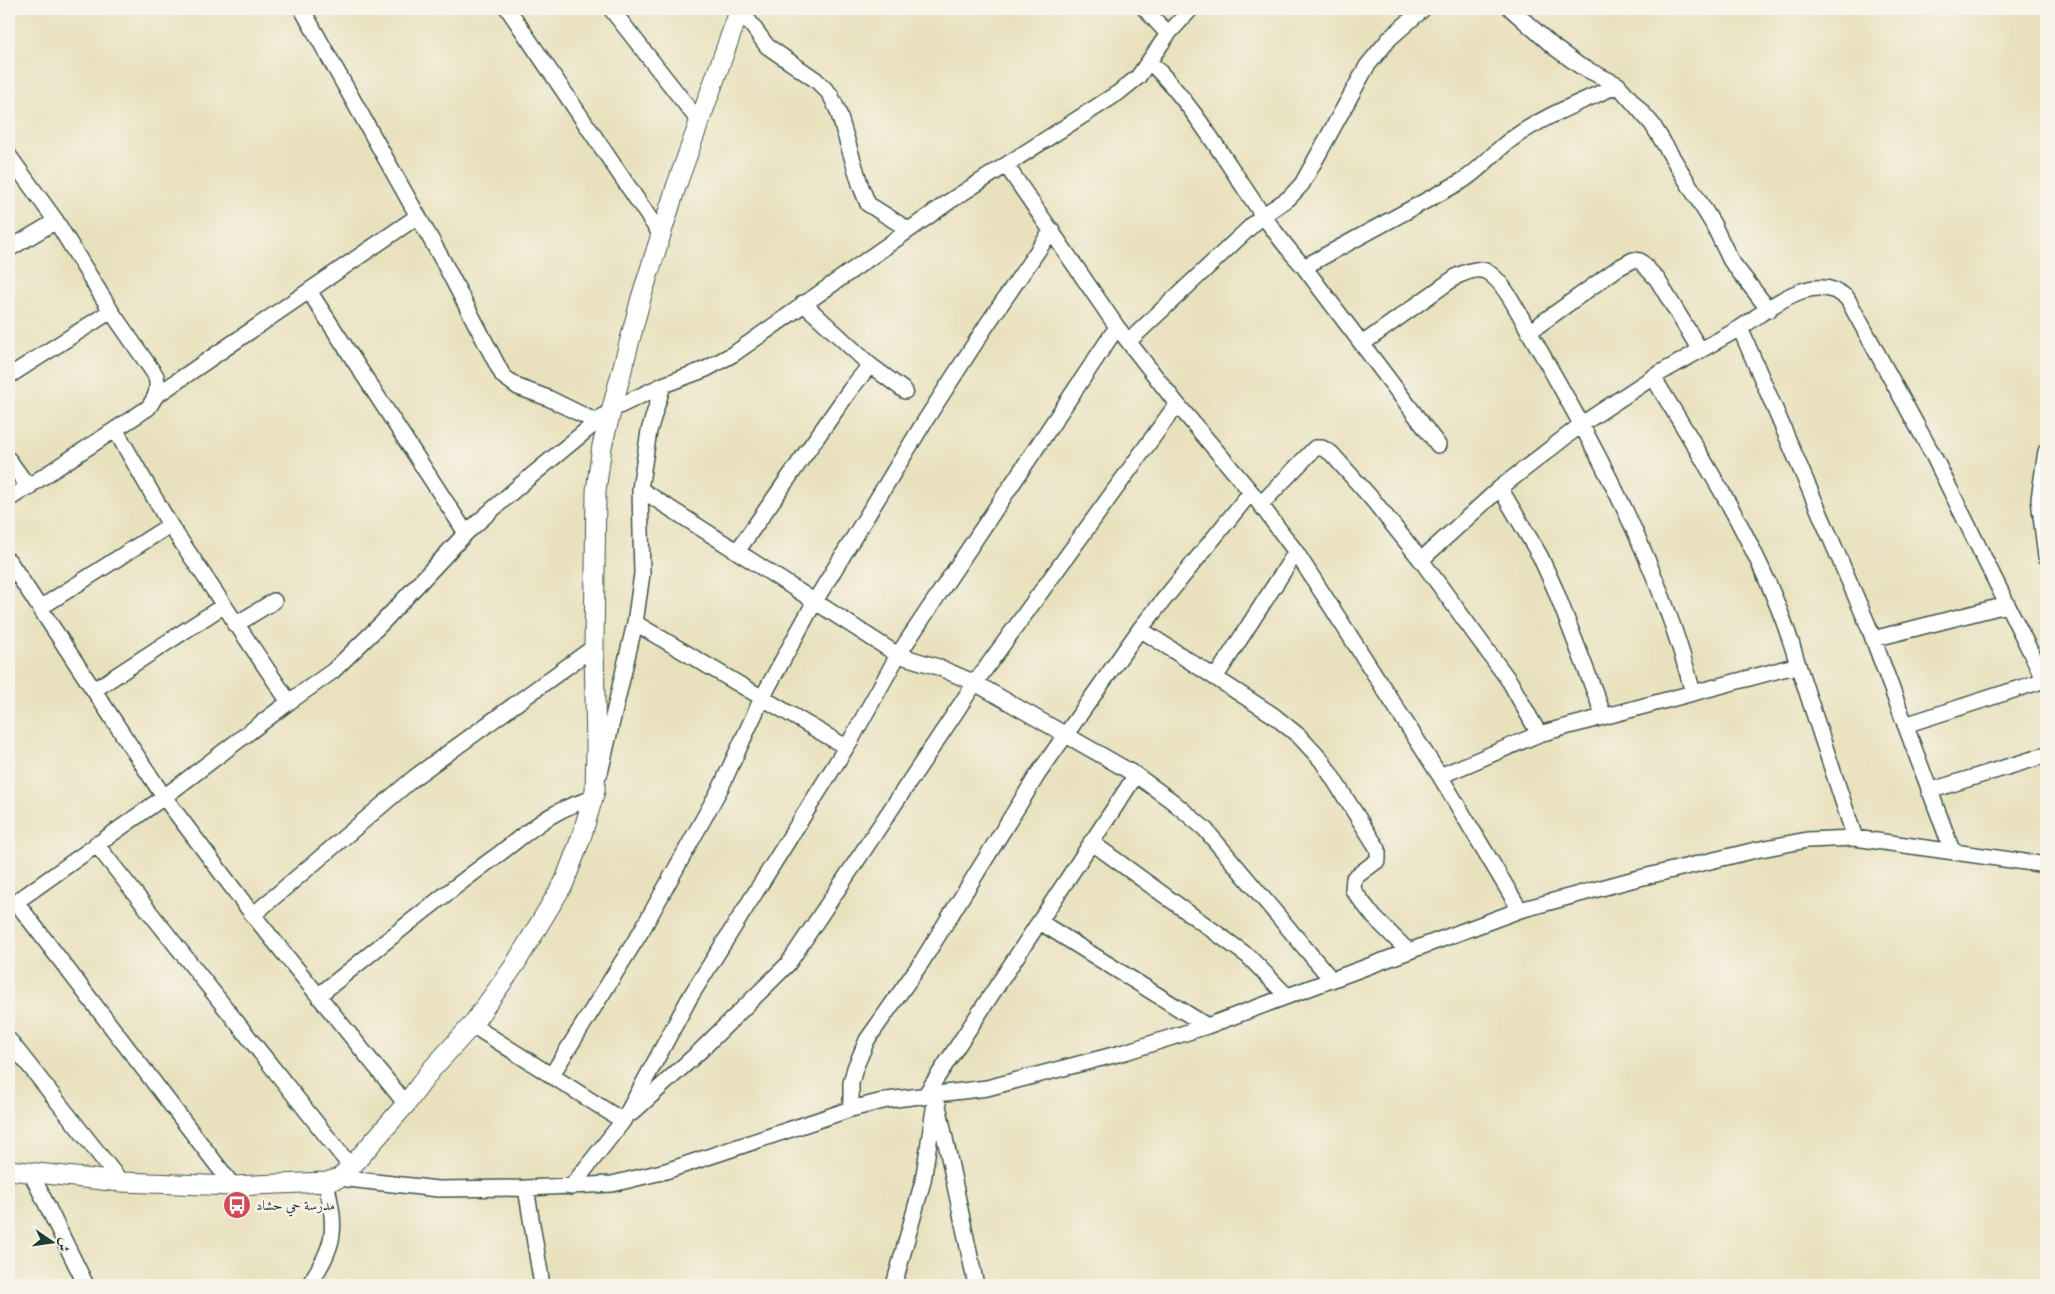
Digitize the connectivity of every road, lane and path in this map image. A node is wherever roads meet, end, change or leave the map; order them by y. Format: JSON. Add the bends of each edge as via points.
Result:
{"nodes":[{"id":1,"x":302,"y":9,"type":"edge"},
{"id":2,"x":508,"y":9,"type":"edge"},
{"id":3,"x":611,"y":9,"type":"edge"},
{"id":4,"x":740,"y":9,"type":"edge"},
{"id":5,"x":1146,"y":9,"type":"edge"},
{"id":6,"x":1191,"y":9,"type":"edge"},
{"id":7,"x":1423,"y":9,"type":"edge"},
{"id":8,"x":1511,"y":9,"type":"edge"},
{"id":9,"x":1168,"y":34,"type":"junction"},
{"id":10,"x":1150,"y":62,"type":"junction"},
{"id":11,"x":1618,"y":85,"type":"junction"},
{"id":12,"x":698,"y":120,"type":"junction"},
{"id":13,"x":9,"y":156,"type":"edge"},
{"id":14,"x":1006,"y":164,"type":"junction"},
{"id":15,"x":418,"y":216,"type":"junction"},
{"id":16,"x":1262,"y":216,"type":"junction"},
{"id":17,"x":56,"y":221,"type":"junction"},
{"id":18,"x":909,"y":230,"type":"junction"},
{"id":19,"x":1052,"y":230,"type":"junction"},
{"id":20,"x":661,"y":235,"type":"junction"},
{"id":21,"x":9,"y":249,"type":"edge"},
{"id":22,"x":1304,"y":268,"type":"junction"},
{"id":23,"x":309,"y":291,"type":"junction"},
{"id":24,"x":803,"y":303,"type":"junction"},
{"id":25,"x":1769,"y":310,"type":"junction"},
{"id":26,"x":111,"y":311,"type":"junction"},
{"id":27,"x":1117,"y":327,"type":"junction"},
{"id":28,"x":1740,"y":328,"type":"junction"},
{"id":29,"x":1528,"y":332,"type":"junction"},
{"id":30,"x":1129,"y":341,"type":"junction"},
{"id":31,"x":1362,"y":344,"type":"junction"},
{"id":32,"x":1700,"y":350,"type":"junction"},
{"id":33,"x":870,"y":365,"type":"junction"},
{"id":34,"x":9,"y":376,"type":"edge"},
{"id":35,"x":1653,"y":377,"type":"junction"},
{"id":36,"x":663,"y":385,"type":"junction"},
{"id":37,"x":905,"y":391,"type":"dead end"},
{"id":38,"x":157,"y":395,"type":"junction"},
{"id":39,"x":1177,"y":404,"type":"junction"},
{"id":40,"x":611,"y":410,"type":"junction"},
{"id":41,"x":596,"y":422,"type":"junction"},
{"id":42,"x":1582,"y":424,"type":"junction"},
{"id":43,"x":116,"y":430,"type":"junction"},
{"id":44,"x":1438,"y":445,"type":"dead end"},
{"id":45,"x":2046,"y":451,"type":"edge"},
{"id":46,"x":9,"y":460,"type":"edge"},
{"id":47,"x":29,"y":488,"type":"junction"},
{"id":48,"x":1500,"y":488,"type":"junction"},
{"id":49,"x":640,"y":489,"type":"junction"},
{"id":50,"x":1251,"y":492,"type":"junction"},
{"id":51,"x":9,"y":499,"type":"edge"},
{"id":52,"x":1261,"y":504,"type":"junction"},
{"id":53,"x":170,"y":525,"type":"junction"},
{"id":54,"x":466,"y":533,"type":"junction"},
{"id":55,"x":738,"y":550,"type":"junction"},
{"id":56,"x":1296,"y":552,"type":"junction"},
{"id":57,"x":2046,"y":557,"type":"edge"},
{"id":58,"x":1421,"y":560,"type":"junction"},
{"id":59,"x":9,"y":561,"type":"edge"},
{"id":60,"x":274,"y":601,"type":"dead end"},
{"id":61,"x":815,"y":601,"type":"junction"},
{"id":62,"x":2006,"y":605,"type":"junction"},
{"id":63,"x":223,"y":606,"type":"junction"},
{"id":64,"x":40,"y":608,"type":"junction"},
{"id":65,"x":635,"y":623,"type":"junction"},
{"id":66,"x":235,"y":625,"type":"junction"},
{"id":67,"x":1140,"y":629,"type":"junction"},
{"id":68,"x":1874,"y":639,"type":"junction"},
{"id":69,"x":594,"y":647,"type":"junction"},
{"id":70,"x":898,"y":655,"type":"junction"},
{"id":71,"x":1798,"y":665,"type":"junction"},
{"id":72,"x":1215,"y":678,"type":"junction"},
{"id":73,"x":2045,"y":681,"type":"edge"},
{"id":74,"x":975,"y":683,"type":"junction"},
{"id":75,"x":94,"y":690,"type":"junction"},
{"id":76,"x":1693,"y":693,"type":"junction"},
{"id":77,"x":762,"y":698,"type":"junction"},
{"id":78,"x":289,"y":702,"type":"junction"},
{"id":79,"x":1604,"y":716,"type":"junction"},
{"id":80,"x":1905,"y":725,"type":"junction"},
{"id":81,"x":1538,"y":734,"type":"junction"},
{"id":82,"x":1067,"y":736,"type":"junction"},
{"id":83,"x":846,"y":748,"type":"junction"},
{"id":84,"x":2046,"y":755,"type":"edge"},
{"id":85,"x":1136,"y":776,"type":"junction"},
{"id":86,"x":1440,"y":776,"type":"junction"},
{"id":87,"x":1929,"y":791,"type":"junction"},
{"id":88,"x":594,"y":795,"type":"junction"},
{"id":89,"x":164,"y":797,"type":"junction"},
{"id":90,"x":1855,"y":838,"type":"junction"},
{"id":91,"x":1091,"y":842,"type":"junction"},
{"id":92,"x":96,"y":844,"type":"junction"},
{"id":93,"x":1952,"y":850,"type":"junction"},
{"id":94,"x":2046,"y":865,"type":"edge"},
{"id":95,"x":12,"y":904,"type":"edge"},
{"id":96,"x":1520,"y":910,"type":"junction"},
{"id":97,"x":252,"y":915,"type":"junction"},
{"id":98,"x":1040,"y":922,"type":"junction"},
{"id":99,"x":1408,"y":951,"type":"junction"},
{"id":100,"x":1331,"y":979,"type":"junction"},
{"id":101,"x":319,"y":995,"type":"junction"},
{"id":102,"x":1286,"y":995,"type":"junction"},
{"id":103,"x":472,"y":1024,"type":"junction"},
{"id":104,"x":1207,"y":1026,"type":"junction"},
{"id":105,"x":9,"y":1040,"type":"edge"},
{"id":106,"x":550,"y":1076,"type":"junction"},
{"id":107,"x":930,"y":1097,"type":"junction"},
{"id":108,"x":406,"y":1104,"type":"junction"},
{"id":109,"x":851,"y":1109,"type":"junction"},
{"id":110,"x":623,"y":1121,"type":"junction"},
{"id":111,"x":9,"y":1170,"type":"edge"},
{"id":112,"x":31,"y":1173,"type":"junction"},
{"id":113,"x":339,"y":1176,"type":"junction"},
{"id":114,"x":121,"y":1182,"type":"junction"},
{"id":115,"x":233,"y":1186,"type":"junction"},
{"id":116,"x":572,"y":1187,"type":"junction"},
{"id":117,"x":526,"y":1188,"type":"junction"},
{"id":118,"x":86,"y":1285,"type":"edge"},
{"id":119,"x":309,"y":1285,"type":"edge"},
{"id":120,"x":542,"y":1285,"type":"edge"},
{"id":121,"x":894,"y":1285,"type":"edge"},
{"id":122,"x":976,"y":1285,"type":"edge"}],
"edges":[{"from":1,"to":15,"type":"street"},
{"from":2,"to":20,"type":"street"},
{"from":3,"to":12,"type":"street"},
{"from":4,"to":12,"type":"street"},
{"from":4,"to":18,"type":"street","via":[[767,46],[816,80],[830,94],[868,204]]},
{"from":5,"to":9,"type":"street"},
{"from":6,"to":9,"type":"street"},
{"from":7,"to":16,"type":"street","via":[[1390,38],[1367,66],[1302,184],[1289,198]]},
{"from":8,"to":11,"type":"street","via":[[1580,66]]},
{"from":9,"to":10,"type":"street"},
{"from":10,"to":14,"type":"street","via":[[1118,93]]},
{"from":10,"to":16,"type":"street","via":[[1178,92]]},
{"from":11,"to":22,"type":"street","via":[[1533,125],[1502,147],[1475,174]]},
{"from":11,"to":25,"type":"street","via":[[1652,124],[1713,224],[1731,261]]},
{"from":12,"to":20,"type":"street"},
{"from":13,"to":17,"type":"street"},
{"from":14,"to":18,"type":"street"},
{"from":14,"to":19,"type":"street"},
{"from":15,"to":23,"type":"street"},
{"from":15,"to":41,"type":"street","via":[[503,376],[518,387]]},
{"from":16,"to":22,"type":"street"},
{"from":16,"to":30,"type":"street"},
{"from":17,"to":21,"type":"street"},
{"from":17,"to":26,"type":"street"},
{"from":18,"to":24,"type":"street"},
{"from":19,"to":27,"type":"street"},
{"from":19,"to":61,"type":"street","via":[[923,424]]},
{"from":20,"to":40,"type":"street"},
{"from":22,"to":31,"type":"street"},
{"from":23,"to":38,"type":"street"},
{"from":23,"to":54,"type":"street"},
{"from":24,"to":33,"type":"street"},
{"from":24,"to":36,"type":"street","via":[[735,353],[706,369]]},
{"from":25,"to":28,"type":"street"},
{"from":25,"to":62,"type":"street","via":[[1797,292],[1816,287],[1833,288],[1847,298],[1934,457]]},
{"from":26,"to":34,"type":"street"},
{"from":26,"to":38,"type":"street","via":[[156,376]]},
{"from":27,"to":30,"type":"street"},
{"from":27,"to":70,"type":"street"},
{"from":28,"to":32,"type":"street"},
{"from":28,"to":68,"type":"street"},
{"from":29,"to":31,"type":"street","via":[[1497,280],[1480,270],[1457,276]]},
{"from":29,"to":32,"type":"street","via":[[1633,260],[1640,261],[1657,279]]},
{"from":29,"to":42,"type":"street"},
{"from":30,"to":39,"type":"street"},
{"from":31,"to":44,"type":"street"},
{"from":32,"to":35,"type":"street"},
{"from":33,"to":37,"type":"street"},
{"from":33,"to":55,"type":"street"},
{"from":35,"to":42,"type":"street"},
{"from":35,"to":71,"type":"street","via":[[1774,592]]},
{"from":36,"to":40,"type":"street"},
{"from":36,"to":49,"type":"street","via":[[649,431]]},
{"from":38,"to":43,"type":"street","via":[[148,408]]},
{"from":39,"to":50,"type":"street"},
{"from":39,"to":74,"type":"street"},
{"from":40,"to":41,"type":"street"},
{"from":40,"to":69,"type":"street","via":[[596,491]]},
{"from":41,"to":54,"type":"street"},
{"from":42,"to":48,"type":"street"},
{"from":42,"to":76,"type":"street","via":[[1669,612]]},
{"from":43,"to":47,"type":"street"},
{"from":43,"to":53,"type":"street"},
{"from":45,"to":57,"type":"street","via":[[2039,499]]},
{"from":46,"to":47,"type":"street"},
{"from":47,"to":51,"type":"street"},
{"from":48,"to":58,"type":"street"},
{"from":48,"to":79,"type":"street","via":[[1540,556]]},
{"from":49,"to":55,"type":"street"},
{"from":49,"to":65,"type":"street","via":[[642,574]]},
{"from":50,"to":52,"type":"street"},
{"from":50,"to":67,"type":"street"},
{"from":52,"to":56,"type":"street"},
{"from":52,"to":58,"type":"street","via":[[1315,448],[1322,448],[1331,453],[1355,479]]},
{"from":53,"to":63,"type":"street"},
{"from":53,"to":64,"type":"street"},
{"from":54,"to":78,"type":"street","via":[[333,671]]},
{"from":55,"to":61,"type":"street"},
{"from":56,"to":72,"type":"street"},
{"from":56,"to":86,"type":"street"},
{"from":58,"to":81,"type":"street","via":[[1510,682]]},
{"from":59,"to":64,"type":"street"},
{"from":60,"to":66,"type":"street"},
{"from":61,"to":70,"type":"street"},
{"from":61,"to":77,"type":"street"},
{"from":62,"to":68,"type":"street"},
{"from":62,"to":73,"type":"street"},
{"from":63,"to":66,"type":"street"},
{"from":63,"to":75,"type":"street"},
{"from":64,"to":75,"type":"street"},
{"from":65,"to":77,"type":"street"},
{"from":65,"to":88,"type":"street"},
{"from":66,"to":78,"type":"street"},
{"from":67,"to":72,"type":"street"},
{"from":67,"to":82,"type":"street"},
{"from":68,"to":80,"type":"street"},
{"from":69,"to":88,"type":"street"},
{"from":69,"to":97,"type":"street","via":[[415,777]]},
{"from":70,"to":74,"type":"street"},
{"from":70,"to":83,"type":"street"},
{"from":71,"to":76,"type":"street"},
{"from":71,"to":90,"type":"street"},
{"from":72,"to":99,"type":"street","via":[[1279,720],[1322,761],[1354,808],[1380,856],[1354,878],[1353,890]]},
{"from":73,"to":80,"type":"street"},
{"from":74,"to":82,"type":"street"},
{"from":74,"to":110,"type":"street","via":[[788,964]]},
{"from":75,"to":89,"type":"street"},
{"from":76,"to":79,"type":"street"},
{"from":77,"to":83,"type":"street"},
{"from":77,"to":106,"type":"street","via":[[721,787],[642,930]]},
{"from":78,"to":89,"type":"street"},
{"from":79,"to":81,"type":"street"},
{"from":80,"to":87,"type":"street"},
{"from":81,"to":86,"type":"street"},
{"from":82,"to":85,"type":"street"},
{"from":82,"to":109,"type":"street","via":[[1038,774],[921,963],[867,1040],[851,1083]]},
{"from":83,"to":110,"type":"street","via":[[690,997]]},
{"from":84,"to":87,"type":"street"},
{"from":85,"to":91,"type":"street"},
{"from":85,"to":100,"type":"street","via":[[1205,829]]},
{"from":86,"to":96,"type":"street"},
{"from":87,"to":93,"type":"street"},
{"from":88,"to":101,"type":"street","via":[[557,811],[466,878]]},
{"from":88,"to":103,"type":"street","via":[[564,883],[514,966]]},
{"from":89,"to":92,"type":"street"},
{"from":89,"to":97,"type":"street"},
{"from":90,"to":93,"type":"street"},
{"from":90,"to":96,"type":"street","via":[[1806,840],[1756,850]]},
{"from":91,"to":98,"type":"street"},
{"from":91,"to":102,"type":"street","via":[[1248,956]]},
{"from":92,"to":95,"type":"street"},
{"from":92,"to":113,"type":"street"},
{"from":93,"to":94,"type":"street"},
{"from":95,"to":115,"type":"street"},
{"from":96,"to":99,"type":"street"},
{"from":97,"to":101,"type":"street"},
{"from":98,"to":104,"type":"street"},
{"from":98,"to":107,"type":"street"},
{"from":99,"to":100,"type":"street"},
{"from":100,"to":102,"type":"street"},
{"from":101,"to":108,"type":"street"},
{"from":102,"to":104,"type":"street"},
{"from":103,"to":106,"type":"street"},
{"from":103,"to":108,"type":"street"},
{"from":104,"to":107,"type":"street","via":[[1058,1071],[987,1088]]},
{"from":105,"to":114,"type":"street"},
{"from":106,"to":110,"type":"street"},
{"from":107,"to":109,"type":"street","via":[[887,1100]]},
{"from":107,"to":121,"type":"street","via":[[923,1181]]},
{"from":107,"to":122,"type":"street"},
{"from":108,"to":113,"type":"street"},
{"from":109,"to":116,"type":"street","via":[[666,1172],[612,1184]]},
{"from":110,"to":116,"type":"street"},
{"from":111,"to":112,"type":"street"},
{"from":112,"to":114,"type":"street"},
{"from":112,"to":118,"type":"street"},
{"from":113,"to":115,"type":"street"},
{"from":113,"to":117,"type":"street","via":[[438,1189]]},
{"from":113,"to":119,"type":"street","via":[[332,1211],[331,1245]]},
{"from":114,"to":115,"type":"street"},
{"from":116,"to":117,"type":"street"},
{"from":117,"to":120,"type":"street"}]}
